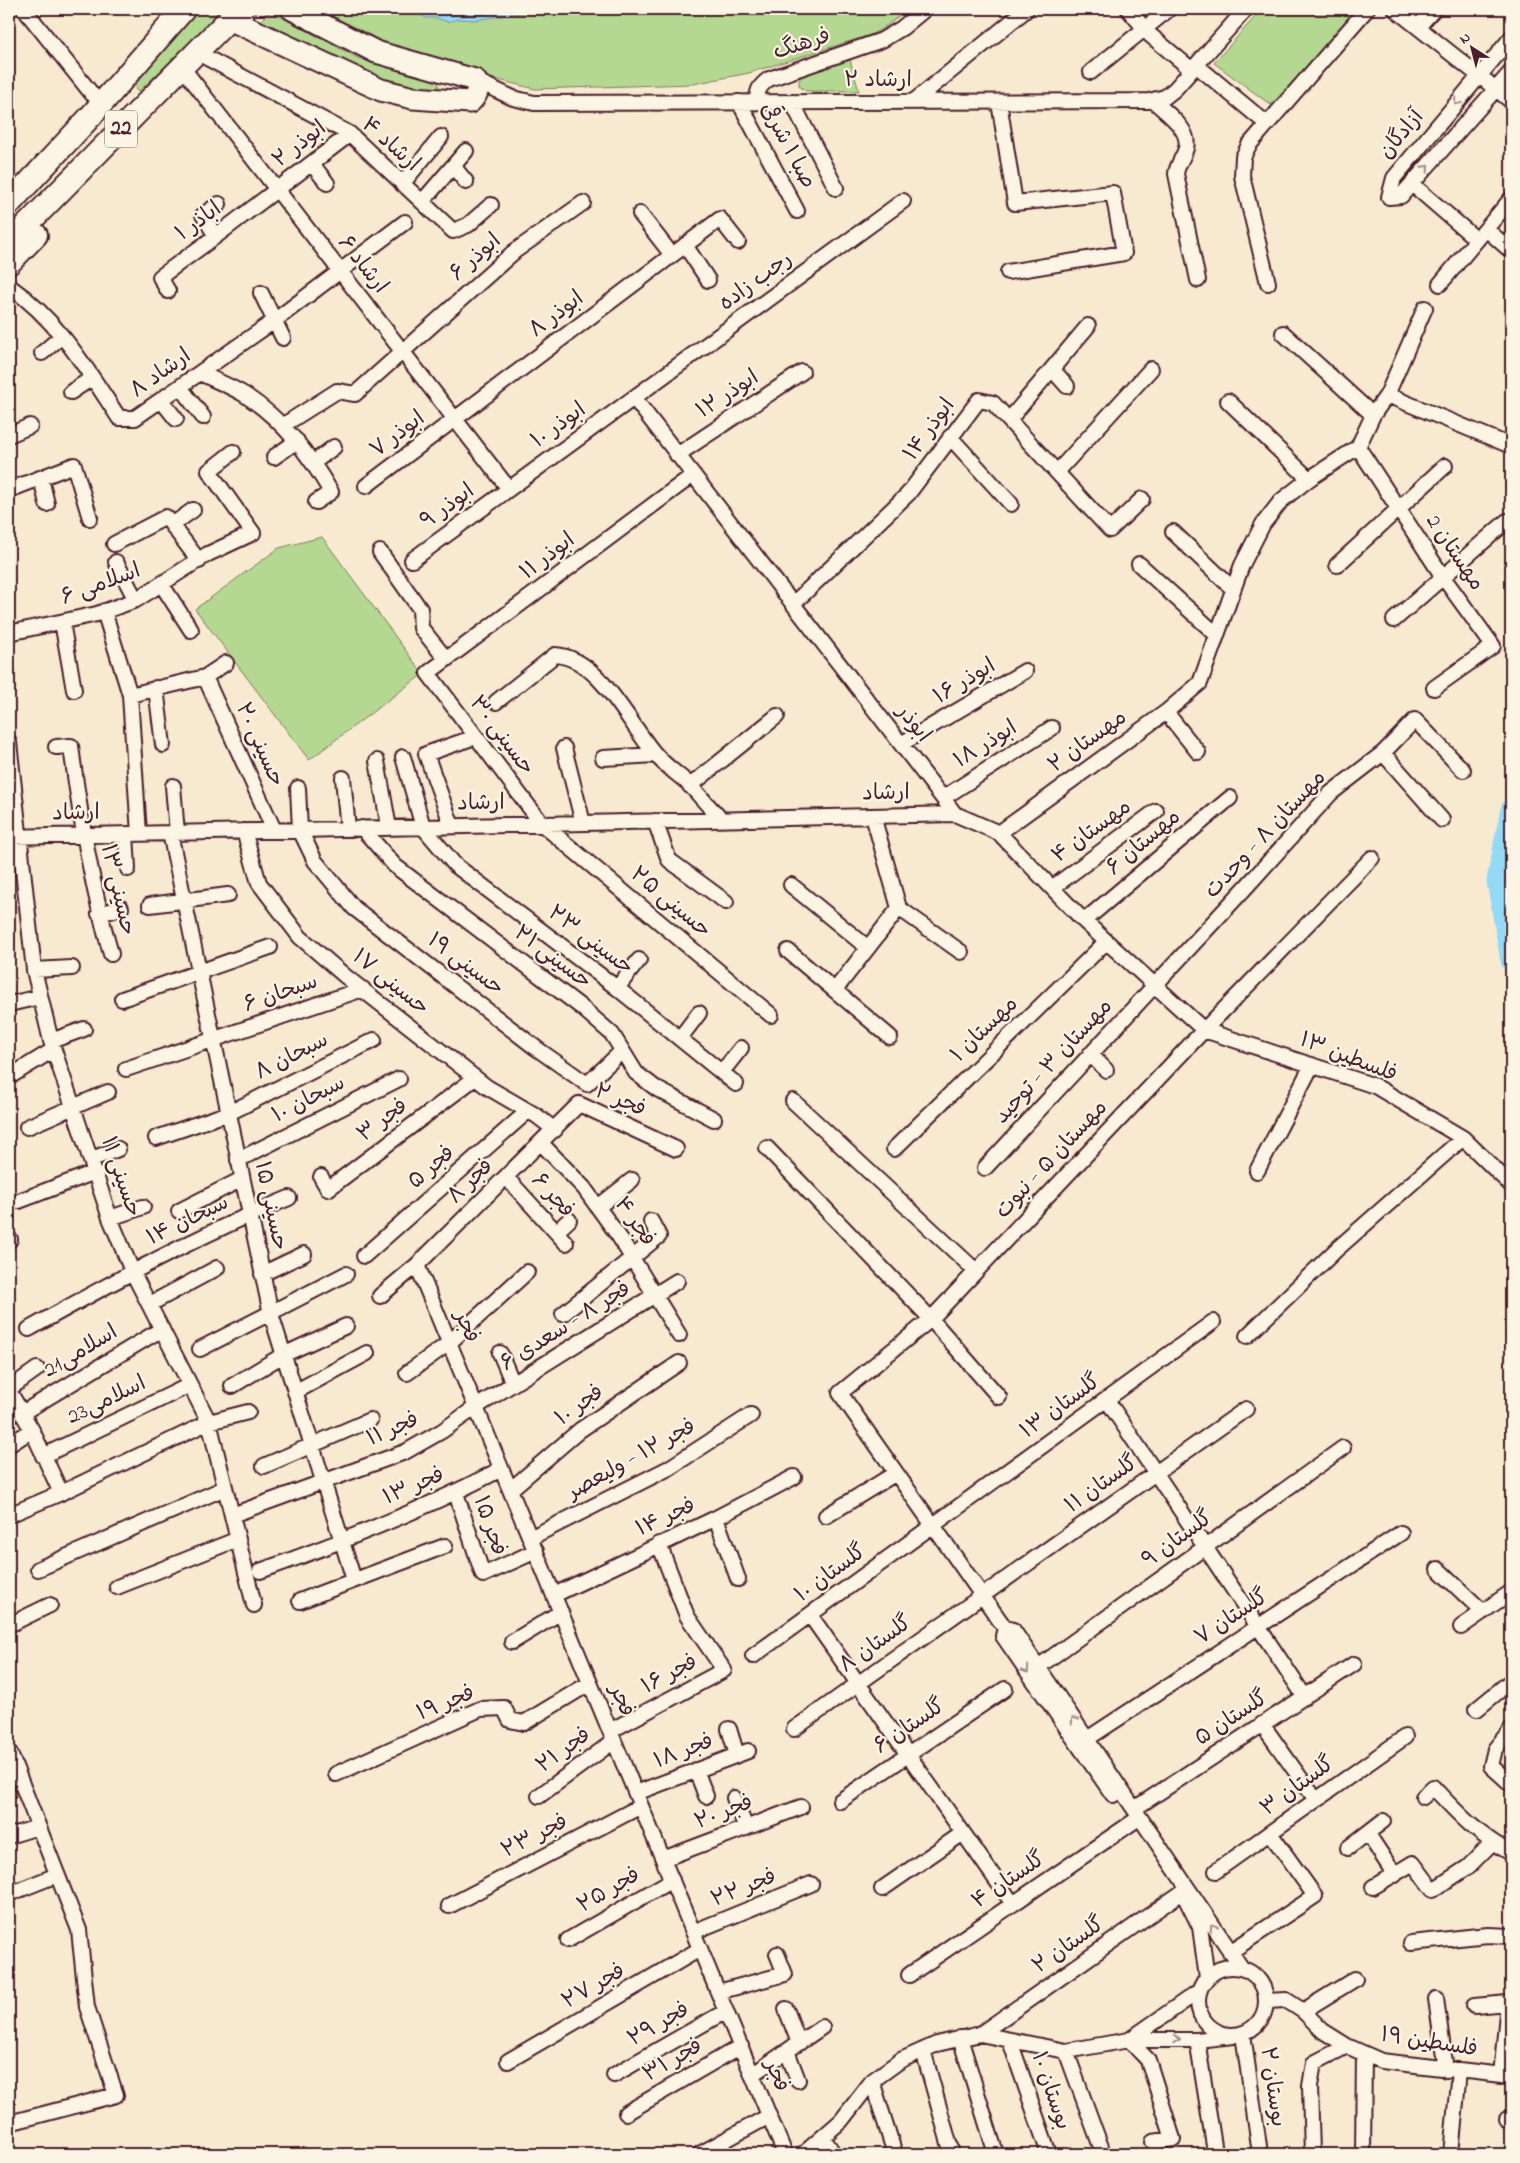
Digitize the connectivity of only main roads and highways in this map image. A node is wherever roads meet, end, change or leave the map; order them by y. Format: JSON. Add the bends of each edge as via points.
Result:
{"nodes":[{"id":1,"x":184,"y":9,"type":"edge"},
{"id":2,"x":292,"y":9,"type":"edge"},
{"id":3,"x":236,"y":13,"type":"edge"},
{"id":4,"x":141,"y":58,"type":"junction"},
{"id":5,"x":34,"y":167,"type":"junction"},
{"id":6,"x":9,"y":182,"type":"edge"},
{"id":7,"x":9,"y":204,"type":"edge"},
{"id":8,"x":33,"y":228,"type":"junction"},
{"id":9,"x":9,"y":243,"type":"edge"},
{"id":10,"x":9,"y":263,"type":"edge"}],
"edges":[{"from":1,"to":4,"type":"highway","number":"22"},
{"from":2,"to":3,"type":"main road","via":[[376,52],[475,80],[479,89],[477,96],[470,102],[413,98],[381,90]]},
{"from":3,"to":8,"type":"highway","number":"22","via":[[183,65]]},
{"from":4,"to":5,"type":"highway","number":"22"},
{"from":4,"to":5,"type":"highway","via":[[92,94]]},
{"from":5,"to":6,"type":"highway"},
{"from":5,"to":7,"type":"highway","number":"22"},
{"from":8,"to":9,"type":"highway","number":"22"},
{"from":8,"to":10,"type":"highway"}]}
